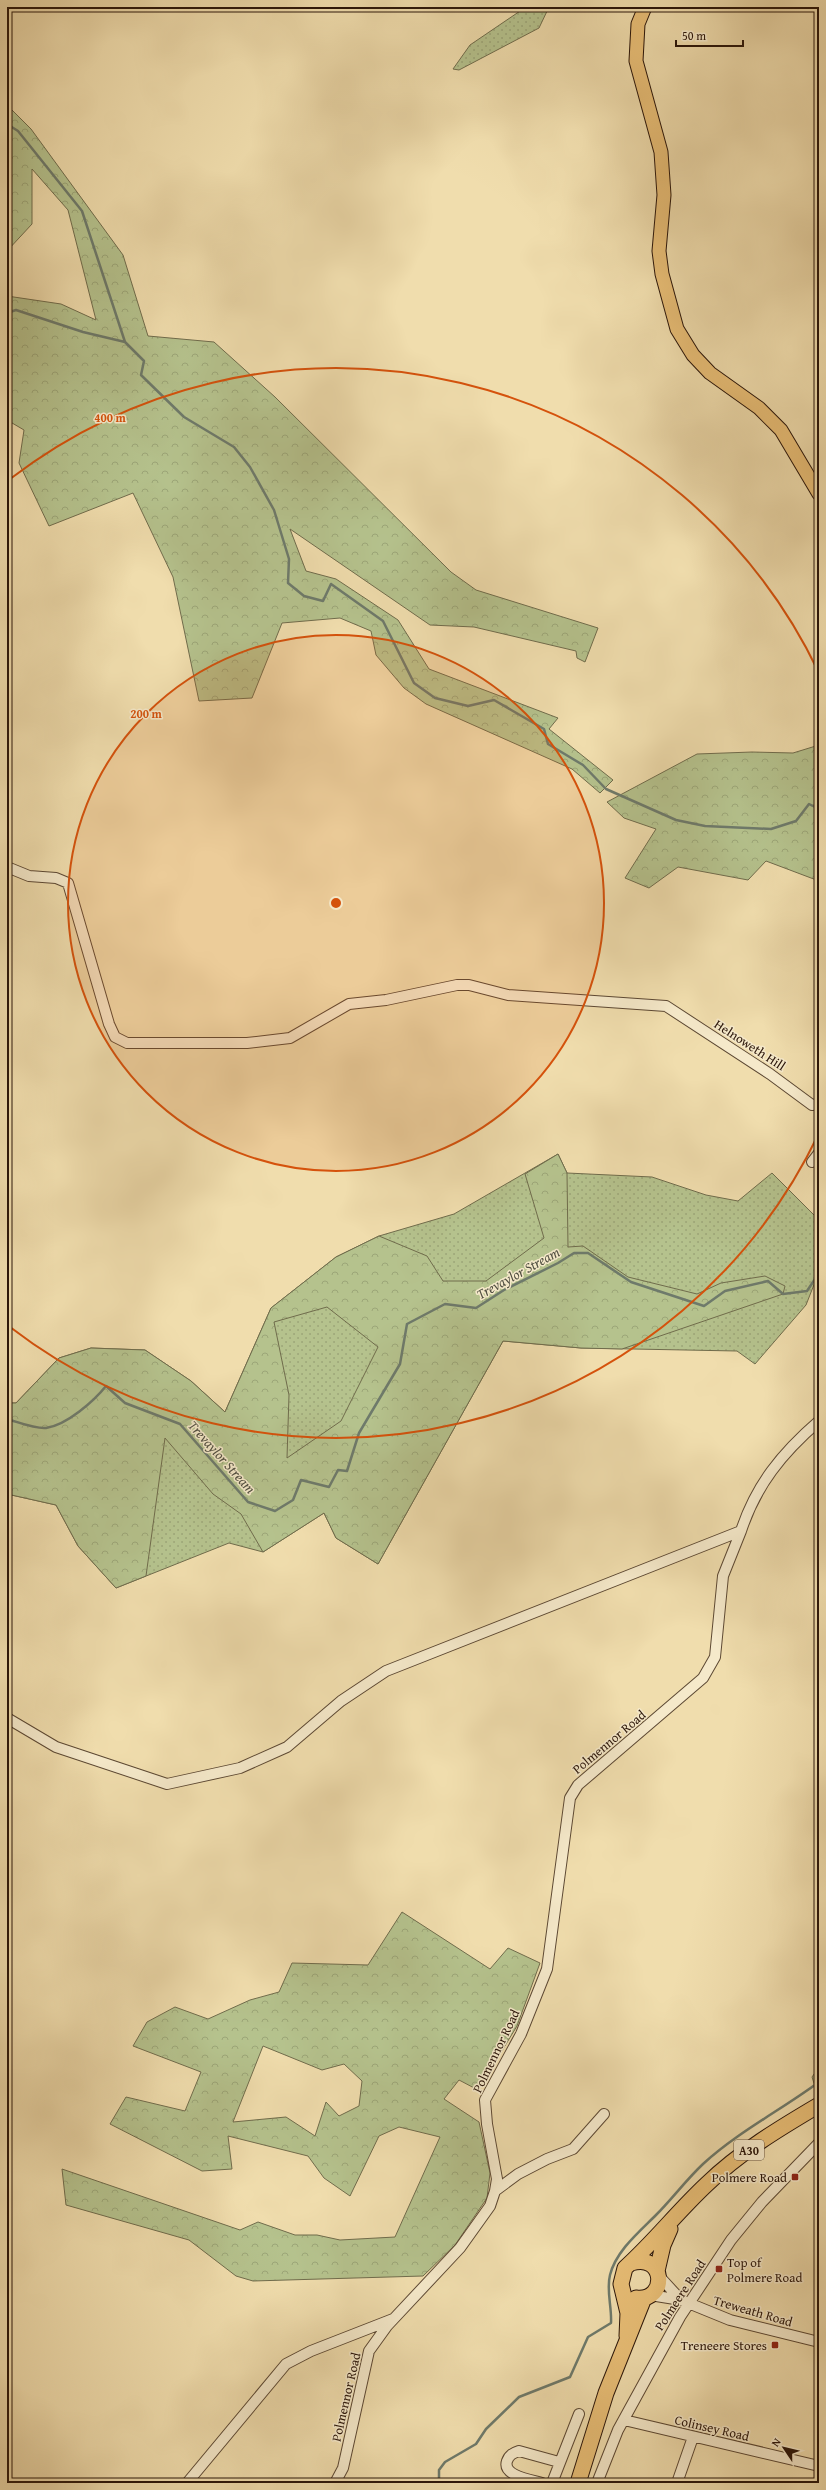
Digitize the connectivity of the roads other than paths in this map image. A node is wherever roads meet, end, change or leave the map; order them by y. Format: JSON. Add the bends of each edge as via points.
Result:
{"nodes":[{"id":1,"x":644,"y":7,"type":"edge"},
{"id":2,"x":819,"y":494,"type":"edge"},
{"id":3,"x":7,"y":867,"type":"edge"},
{"id":4,"x":819,"y":1104,"type":"edge"},
{"id":5,"x":819,"y":1153,"type":"edge"},
{"id":6,"x":812,"y":1162,"type":"dead end"},
{"id":7,"x":819,"y":1421,"type":"edge"},
{"id":8,"x":740,"y":1531,"type":"junction"},
{"id":9,"x":7,"y":1718,"type":"edge"},
{"id":10,"x":819,"y":2105,"type":"edge"},
{"id":11,"x":604,"y":2114,"type":"dead end"},
{"id":12,"x":819,"y":2143,"type":"edge"},
{"id":13,"x":815,"y":2153,"type":"edge"},
{"id":14,"x":495,"y":2191,"type":"junction"},
{"id":15,"x":686,"y":2205,"type":"junction"},
{"id":16,"x":631,"y":2263,"type":"junction"},
{"id":17,"x":657,"y":2273,"type":"junction"},
{"id":18,"x":625,"y":2291,"type":"junction"},
{"id":19,"x":647,"y":2296,"type":"junction"},
{"id":20,"x":686,"y":2302,"type":"junction"},
{"id":21,"x":395,"y":2318,"type":"junction"},
{"id":22,"x":627,"y":2336,"type":"junction"},
{"id":23,"x":819,"y":2342,"type":"edge"},
{"id":24,"x":579,"y":2414,"type":"dead end"},
{"id":25,"x":624,"y":2420,"type":"junction"},
{"id":26,"x":693,"y":2437,"type":"junction"},
{"id":27,"x":559,"y":2462,"type":"junction"},
{"id":28,"x":819,"y":2466,"type":"edge"},
{"id":29,"x":187,"y":2483,"type":"edge"},
{"id":30,"x":335,"y":2483,"type":"edge"},
{"id":31,"x":542,"y":2483,"type":"edge"},
{"id":32,"x":552,"y":2483,"type":"edge"},
{"id":33,"x":578,"y":2483,"type":"edge"},
{"id":34,"x":597,"y":2483,"type":"edge"},
{"id":35,"x":677,"y":2483,"type":"edge"}],
"edges":[{"from":1,"to":2,"type":"main road","via":[[638,24],[636,61],[661,152],[664,195],[660,251],[662,274],[677,329],[693,355],[710,373],[759,408],[781,430]]},
{"from":3,"to":4,"type":"street","name":"Helnoweth Hill","via":[[29,876],[56,878],[68,883],[109,1024],[115,1037],[127,1043],[247,1042],[290,1038],[349,1004],[469,985],[508,995],[666,1006],[812,1104]]},
{"from":5,"to":6,"type":"street"},
{"from":7,"to":8,"type":"street","name":"Polmennor Road","via":[[790,1447],[758,1488]]},
{"from":8,"to":9,"type":"street","via":[[386,1671],[341,1701],[287,1747],[240,1768],[167,1784],[56,1747]]},
{"from":8,"to":14,"type":"street","name":"Polmennor Road","via":[[723,1576],[715,1657],[703,1678],[578,1785],[570,1798],[547,1969],[522,2034],[486,2100],[487,2124],[496,2179]]},
{"from":10,"to":15,"type":"highway","number":"A30","via":[[745,2153]]},
{"from":11,"to":14,"type":"street","via":[[573,2149],[524,2171]]},
{"from":12,"to":13,"type":"street","name":"Polmeere Road"},
{"from":13,"to":20,"type":"street","name":"Polmeere Road","via":[[762,2202]]},
{"from":14,"to":21,"type":"street","name":"Polmennor Road","via":[[490,2206],[460,2248]]},
{"from":15,"to":16,"type":"highway","number":"A30"},
{"from":15,"to":17,"type":"highway","number":"A30","via":[[662,2245]]},
{"from":16,"to":17,"type":"highway","via":[[645,2261]]},
{"from":16,"to":18,"type":"highway","number":"A30","via":[[624,2268],[621,2276]]},
{"from":17,"to":19,"type":"highway","number":"A30","via":[[658,2286]]},
{"from":17,"to":20,"type":"street","name":"Treweath Road"},
{"from":18,"to":19,"type":"highway","via":[[630,2296]]},
{"from":18,"to":22,"type":"highway","number":"A30","via":[[628,2313]]},
{"from":19,"to":20,"type":"street","name":"Treweath Road"},
{"from":19,"to":22,"type":"highway","number":"A30"},
{"from":20,"to":23,"type":"street","name":"Treweath Road","via":[[730,2320]]},
{"from":20,"to":25,"type":"street","name":"Polmeere Road"},
{"from":21,"to":29,"type":"street","via":[[311,2351],[286,2364]]},
{"from":21,"to":30,"type":"street","name":"Polmennor Road","via":[[369,2351],[343,2468]]},
{"from":22,"to":33,"type":"highway","number":"A30"},
{"from":24,"to":27,"type":"street"},
{"from":25,"to":26,"type":"street","name":"Colinsey Road"},
{"from":25,"to":34,"type":"street","name":"Polmeere Road"},
{"from":26,"to":28,"type":"street","name":"Colinsey Road"},
{"from":26,"to":35,"type":"street"},
{"from":27,"to":31,"type":"street","via":[[519,2451],[509,2457],[506,2464],[514,2475]]},
{"from":27,"to":32,"type":"street"}]}
